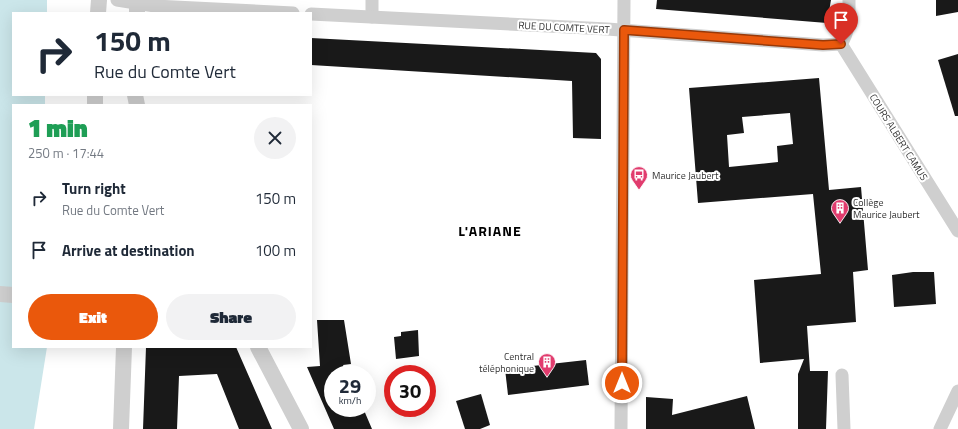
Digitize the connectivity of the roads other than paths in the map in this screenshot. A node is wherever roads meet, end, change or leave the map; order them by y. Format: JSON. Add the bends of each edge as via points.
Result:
{"nodes":[{"id":1,"x":99,"y":0,"type":"edge"},
{"id":2,"x":117,"y":0,"type":"edge"},
{"id":3,"x":372,"y":0,"type":"edge"},
{"id":4,"x":624,"y":0,"type":"edge"},
{"id":5,"x":849,"y":0,"type":"edge"},
{"id":6,"x":137,"y":5,"type":"edge"},
{"id":7,"x":98,"y":12,"type":"edge"},
{"id":8,"x":274,"y":12,"type":"edge"},
{"id":9,"x":312,"y":14,"type":"edge"},
{"id":10,"x":372,"y":17,"type":"junction"},
{"id":11,"x":624,"y":30,"type":"junction"},
{"id":12,"x":841,"y":44,"type":"junction"},
{"id":13,"x":958,"y":231,"type":"edge"},
{"id":14,"x":0,"y":294,"type":"edge"},
{"id":15,"x":12,"y":295,"type":"edge"},
{"id":16,"x":124,"y":348,"type":"edge"},
{"id":17,"x":259,"y":348,"type":"edge"},
{"id":18,"x":842,"y":375,"type":"dead end"},
{"id":19,"x":958,"y":391,"type":"edge"},
{"id":20,"x":121,"y":429,"type":"edge"},
{"id":21,"x":301,"y":429,"type":"edge"},
{"id":22,"x":622,"y":429,"type":"edge"},
{"id":23,"x":844,"y":429,"type":"edge"},
{"id":24,"x":940,"y":429,"type":"edge"}],
"edges":[{"from":1,"to":7,"type":"street"},
{"from":2,"to":6,"type":"street"},
{"from":3,"to":10,"type":"street"},
{"from":4,"to":11,"type":"street"},
{"from":5,"to":12,"type":"street","via":[[848,27]]},
{"from":6,"to":8,"type":"street"},
{"from":9,"to":10,"type":"street","name":"RUE DU COMTE VERT"},
{"from":10,"to":11,"type":"street","name":"RUE DU COMTE VERT"},
{"from":11,"to":12,"type":"street","name":"RUE DU COMTE VERT","via":[[823,45]]},
{"from":11,"to":22,"type":"street"},
{"from":12,"to":13,"type":"street","name":"COURS ALBERT CAMUS"},
{"from":14,"to":15,"type":"street"},
{"from":16,"to":20,"type":"street"},
{"from":17,"to":21,"type":"street"},
{"from":18,"to":23,"type":"street"},
{"from":19,"to":24,"type":"street"}]}
